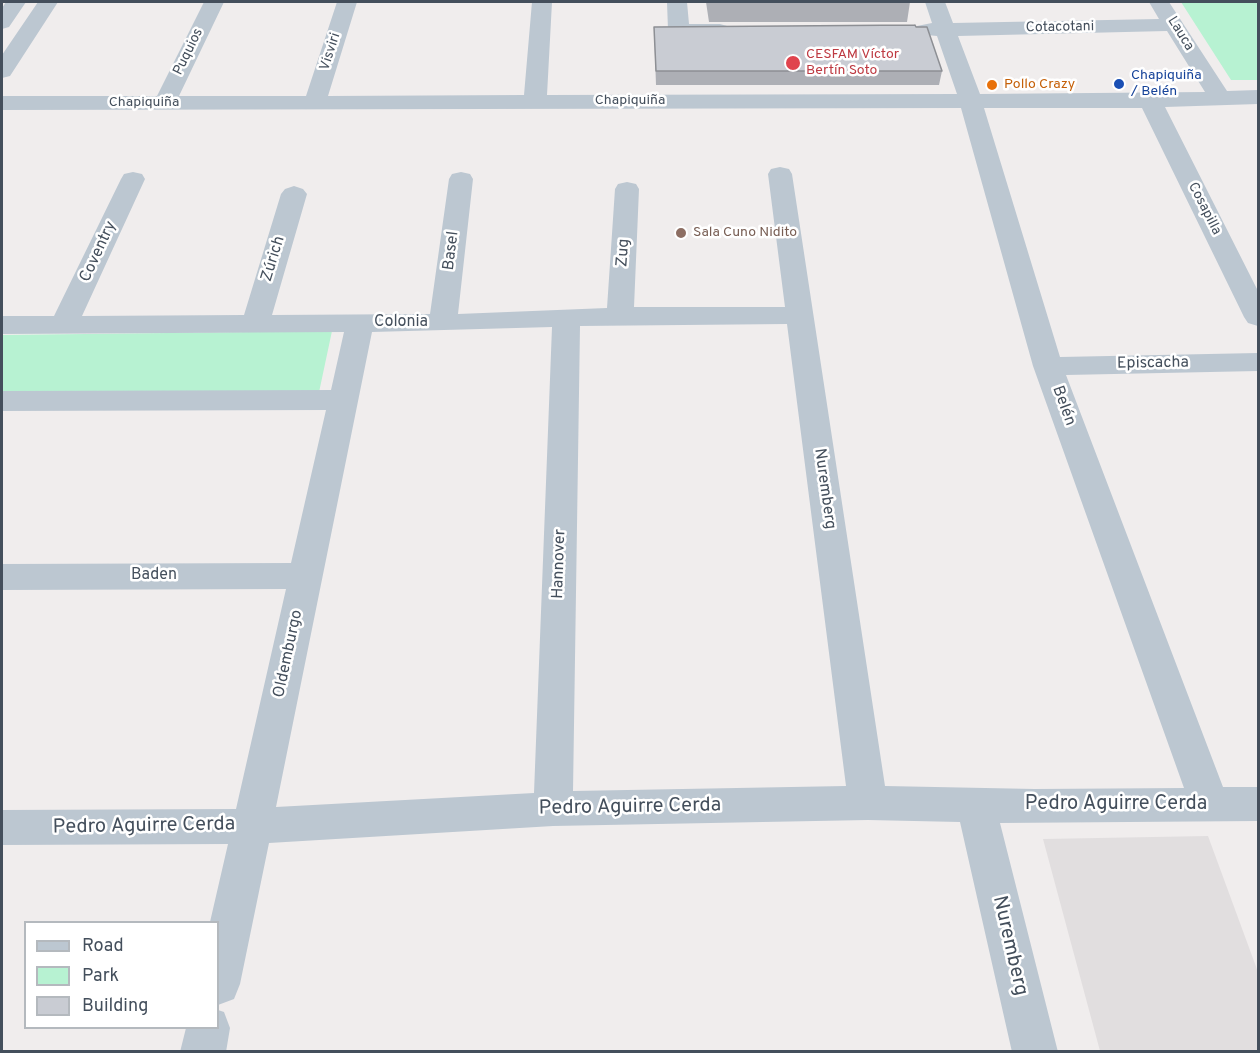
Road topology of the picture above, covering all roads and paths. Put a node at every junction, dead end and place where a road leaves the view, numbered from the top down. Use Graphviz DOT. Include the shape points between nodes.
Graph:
graph roads {
  1 [pos="48,2"];
  2 [pos="214,2"];
  3 [pos="347,2"];
  4 [pos="542,2"];
  5 [pos="677,2"];
  6 [pos="935,2"];
  7 [pos="1159,2"];
  8 [pos="1175,25"];
  9 [pos="737,30"];
  10 [pos="899,30"];
  11 [pos="945,30"];
  12 [pos="2,71"];
  13 [pos="1219,97"];
  14 [pos="1258,97"];
  15 [pos="535,101"];
  16 [pos="1150,101"];
  17 [pos="165,102"];
  18 [pos="315,102"];
  19 [pos="971,102"];
  20 [pos="2,103"];
  21 [pos="780,174"];
  22 [pos="133,179"];
  23 [pos="461,179"];
  24 [pos="627,189"];
  25 [pos="294,194"];
  26 [pos="799,315"];
  27 [pos="620,316"];
  28 [pos="1258,317"];
  29 [pos="566,318"];
  30 [pos="360,323"];
  31 [pos="443,323"];
  32 [pos="64,324"];
  33 [pos="255,324"];
  34 [pos="2,325"];
  35 [pos="1258,362"];
  36 [pos="1048,366"];
  37 [pos="344,400"];
  38 [pos="2,401"];
  39 [pos="306,576"];
  40 [pos="2,577"];
  41 [pos="868,803"];
  42 [pos="976,804"];
  43 [pos="1210,804"];
  44 [pos="1258,804"];
  45 [pos="553,809"];
  46 [pos="252,826"];
  47 [pos="2,828"];
  48 [pos="219,979"];
  49 [pos="208,1029"];
  50 [pos="203,1052"];
  51 [pos="1035,1052"];
  1 -- 12 [label="street"];
  2 -- 17 [label="street, Puquios"];
  3 -- 18 [label="street, Visviri"];
  4 -- 15 [label="street"];
  5 -- 9 [label="street" via="679,30"];
  6 -- 11 [label="street, Belén"];
  7 -- 8 [label="street, Lauca"];
  8 -- 11 [label="street, Cotacotani"];
  8 -- 13 [label="street, Lauca"];
  10 -- 11 [label="street, Cotacotani"];
  11 -- 19 [label="street, Belén"];
  13 -- 14 [label="street, Chapiquiña"];
  13 -- 16 [label="street, Chapiquiña"];
  15 -- 18 [label="street, Chapiquiña"];
  15 -- 19 [label="street, Chapiquiña"];
  16 -- 19 [label="street, Chapiquiña"];
  16 -- 28 [label="street, Cosapilla"];
  17 -- 18 [label="street, Chapiquiña"];
  17 -- 20 [label="street, Chapiquiña"];
  19 -- 36 [label="street, Belén"];
  21 -- 26 [label="street, Nuremberg"];
  22 -- 32 [label="street, Coventry"];
  23 -- 31 [label="street, Basel"];
  24 -- 27 [label="street, Zug"];
  25 -- 33 [label="street, Zúrich"];
  26 -- 27 [label="street, Colonia"];
  26 -- 41 [label="street, Nuremberg"];
  27 -- 29 [label="street, Colonia"];
  29 -- 31 [label="street, Colonia"];
  29 -- 45 [label="street, Hannover"];
  30 -- 31 [label="street, Colonia"];
  30 -- 33 [label="street, Colonia"];
  30 -- 37 [label="street, Oldemburgo"];
  32 -- 33 [label="street, Colonia"];
  32 -- 34 [label="street, Colonia"];
  35 -- 36 [label="street, Episcacha"];
  36 -- 43 [label="street, Belén"];
  37 -- 38 [label="street"];
  37 -- 39 [label="street, Oldemburgo"];
  39 -- 40 [label="street, Baden"];
  39 -- 46 [label="street, Oldemburgo"];
  41 -- 42 [label="street, Pedro Aguirre Cerda"];
  41 -- 45 [label="street, Pedro Aguirre Cerda"];
  42 -- 43 [label="street, Pedro Aguirre Cerda"];
  42 -- 51 [label="street, Nuremberg"];
  43 -- 44 [label="street, Pedro Aguirre Cerda"];
  45 -- 46 [label="street, Pedro Aguirre Cerda"];
  46 -- 47 [label="street, Pedro Aguirre Cerda"];
  46 -- 48 [label="street, Oldemburgo"];
  49 -- 50 [label="street"];
}
